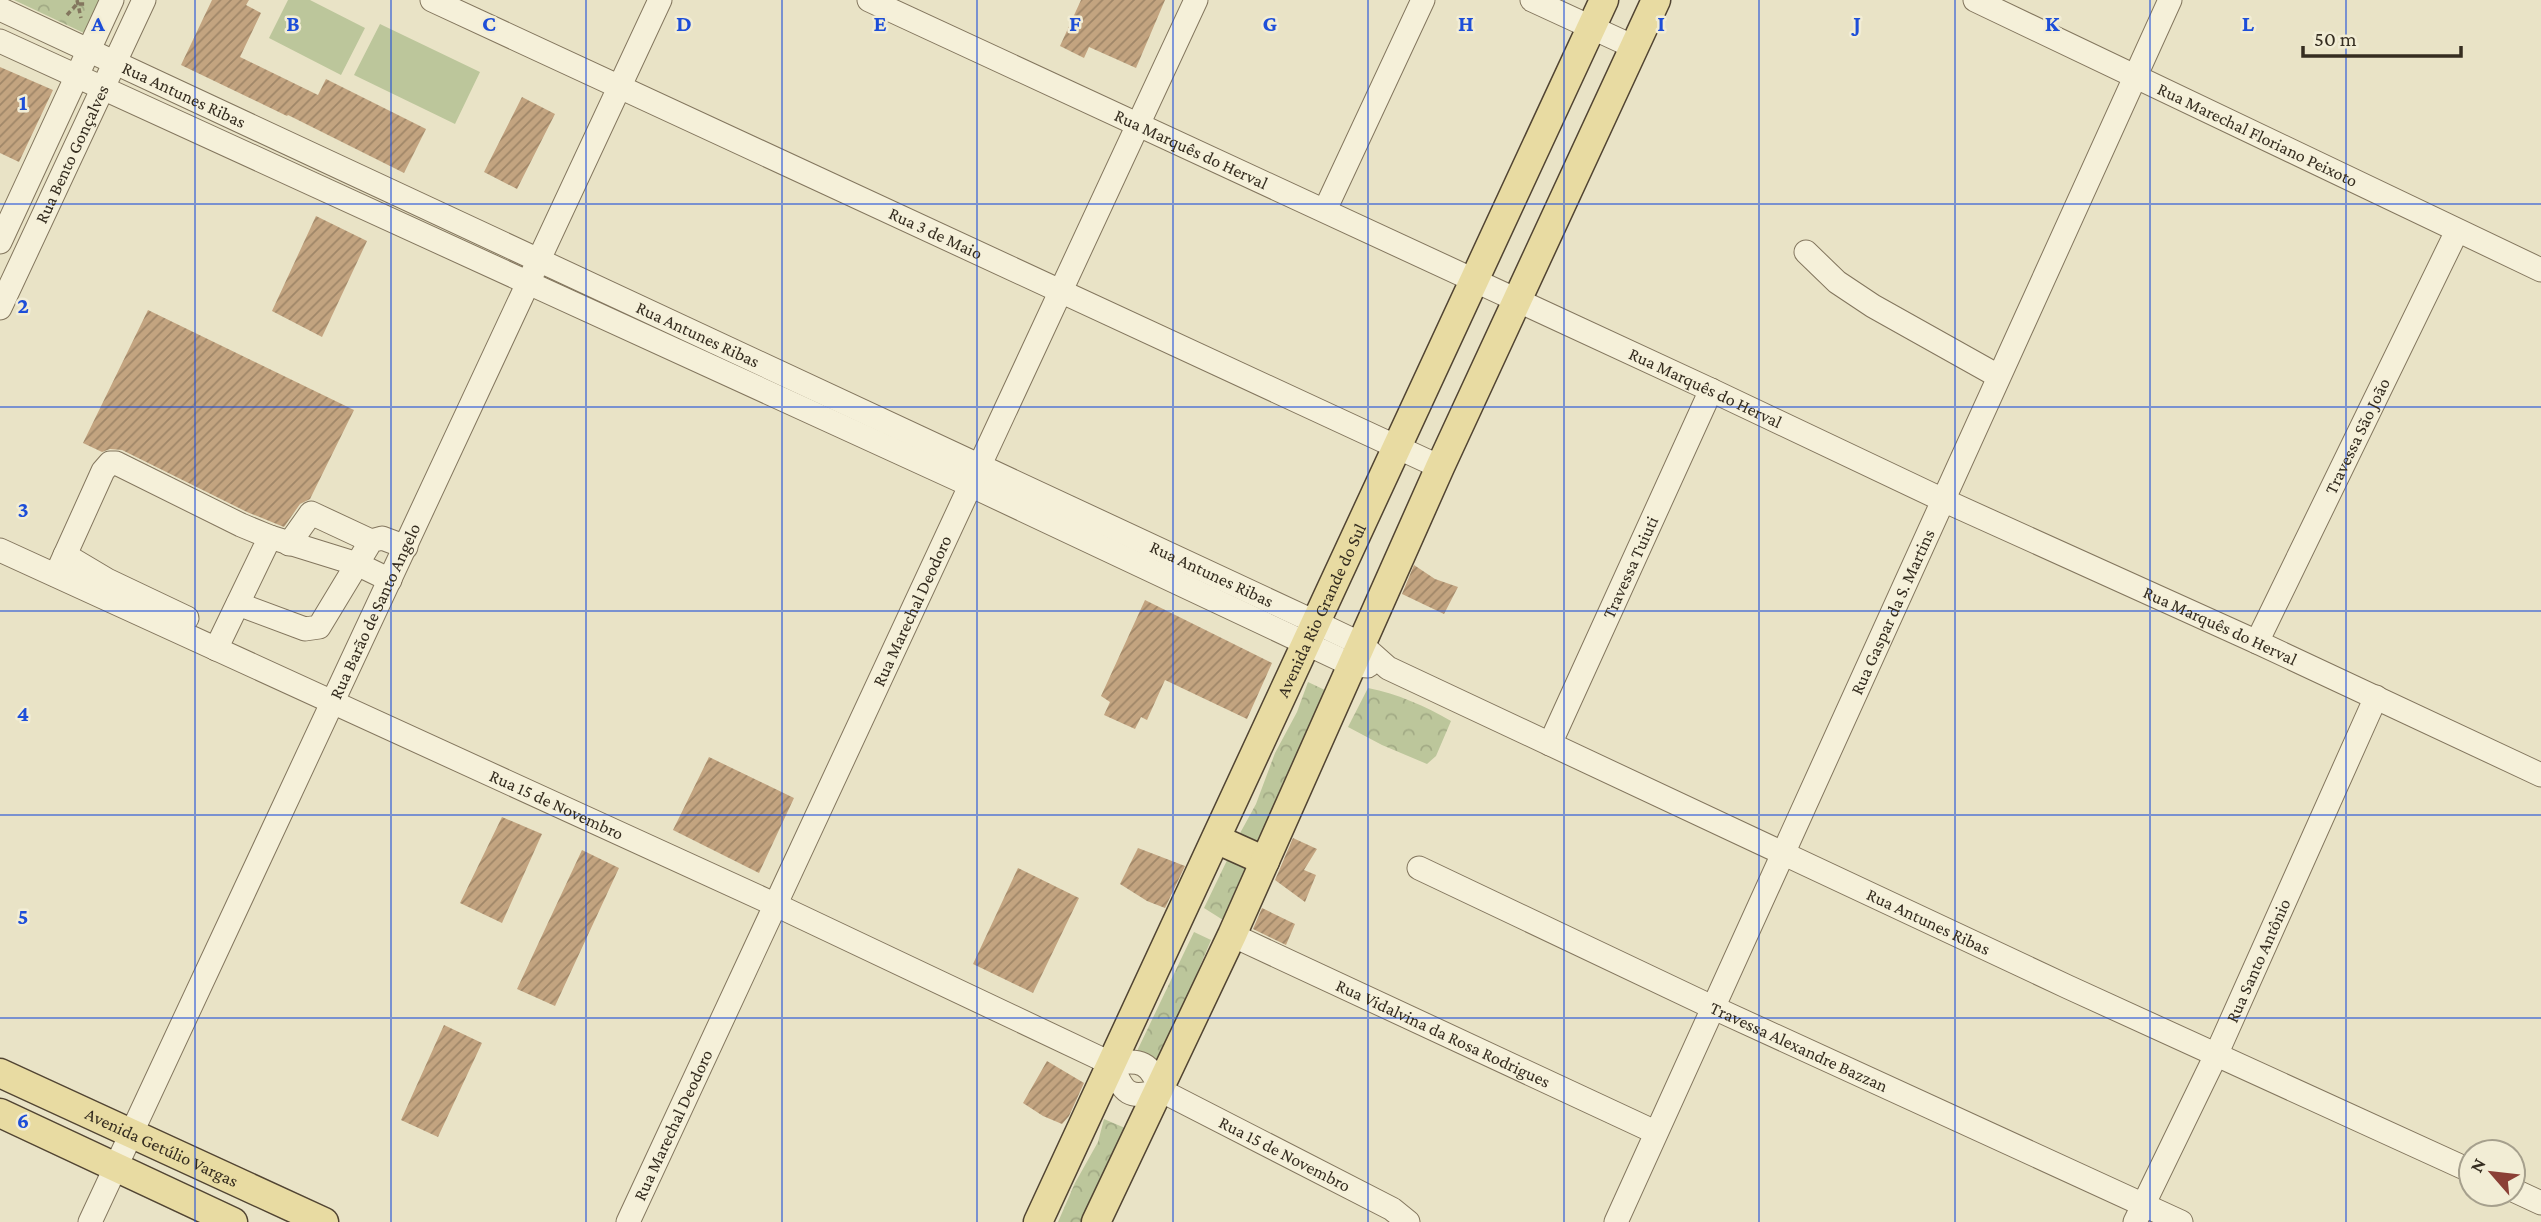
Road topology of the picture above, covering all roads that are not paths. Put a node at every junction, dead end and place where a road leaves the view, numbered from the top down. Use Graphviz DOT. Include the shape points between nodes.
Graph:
graph roads {
  1 [pos="112,0"];
  2 [pos="144,0"];
  3 [pos="432,0"];
  4 [pos="660,0"];
  5 [pos="869,0"];
  6 [pos="1196,0"];
  7 [pos="1423,0"];
  8 [pos="1532,0"];
  9 [pos="1604,0"];
  10 [pos="1656,0"];
  11 [pos="1975,0"];
  12 [pos="2170,0"];
  13 [pos="0,9"];
  14 [pos="1591,27"];
  15 [pos="0,41"];
  16 [pos="1634,47"];
  17 [pos="88,50"];
  18 [pos="114,62"];
  19 [pos="2134,75"];
  20 [pos="75,76"];
  21 [pos="621,86"];
  22 [pos="102,88"];
  23 [pos="1138,124"];
  24 [pos="1325,211"];
  25 [pos="2457,231"];
  26 [pos="0,242"];
  27 [pos="1806,252"];
  28 [pos="539,259"];
  29 [pos="2541,270"];
  30 [pos="1474,279"];
  31 [pos="529,281"];
  32 [pos="1059,292"];
  33 [pos="1518,300"];
  34 [pos="0,307"];
  35 [pos="1998,376"];
  36 [pos="1711,390"];
  37 [pos="1398,447"];
  38 [pos="1440,467"];
  39 [pos="975,475"];
  40 [pos="1943,500"];
  41 [pos="280,540"];
  42 [pos="371,541"];
  43 [pos="406,547"];
  44 [pos="0,550"];
  45 [pos="357,564"];
  46 [pos="61,565"];
  47 [pos="390,580"];
  48 [pos="238,604"];
  49 [pos="1312,633"];
  50 [pos="219,642"];
  51 [pos="2257,642"];
  52 [pos="1356,654"];
  53 [pos="2376,697"];
  54 [pos="334,701"];
  55 [pos="1550,744"];
  56 [pos="2541,775"];
  57 [pos="1216,839"];
  58 [pos="1782,852"];
  59 [pos="1265,860"];
  60 [pos="1419,868"];
  61 [pos="776,905"];
  62 [pos="1232,935"];
  63 [pos="1712,1007"];
  64 [pos="2216,1055"];
  65 [pos="1112,1065"];
  66 [pos="0,1073"];
  67 [pos="1160,1090"];
  68 [pos="0,1113"];
  69 [pos="130,1132"];
  70 [pos="1655,1132"];
  71 [pos="2457,1165"];
  72 [pos="114,1167"];
  73 [pos="263,1194"];
  74 [pos="2139,1213"];
  75 [pos="90,1222"];
  76 [pos="233,1222"];
  77 [pos="249,1222"];
  78 [pos="324,1222"];
  79 [pos="628,1222"];
  80 [pos="1038,1222"];
  81 [pos="1096,1222"];
  82 [pos="1408,1222"];
  83 [pos="1616,1222"];
  84 [pos="2181,1222"];
  1 -- 17 [label="street, Rua Bento Gonçalves"];
  2 -- 18 [label="street, Rua Bento Gonçalves"];
  3 -- 21 [label="street, Rua 3 de Maio"];
  4 -- 21 [label="street, Rua Barão de Santo Angelo"];
  5 -- 23 [label="street, Rua Marquês do Herval"];
  6 -- 23 [label="street, Rua Marechal Deodoro"];
  7 -- 24 [label="street"];
  8 -- 14 [label="street"];
  9 -- 14 [label="main road, Avenida Rio Grande do Sul"];
  10 -- 16 [label="main road"];
  11 -- 19 [label="street, Rua Marechal Floriano Peixoto"];
  12 -- 19 [label="street, Rua Gaspar da S. Martins"];
  13 -- 17 [label="street, Rua Antunes Ribas"];
  14 -- 16 [label="street"];
  14 -- 30 [label="main road, Avenida Rio Grande do Sul"];
  15 -- 20 [label="street, Rua Antunes Ribas"];
  16 -- 33 [label="main road"];
  17 -- 18 [label="street, Rua Antunes Ribas"];
  17 -- 20 [label="street, Rua Bento Gonçalves"];
  18 -- 22 [label="street, Rua Bento Gonçalves"];
  18 -- 28 [label="street, Rua Antunes Ribas"];
  19 -- 25 [label="street, Rua Marechal Floriano Peixoto"];
  19 -- 35 [label="street, Rua Gaspar da S. Martins"];
  20 -- 22 [label="street, Rua Antunes Ribas"];
  20 -- 26 [label="street, Rua Bento Gonçalves"];
  21 -- 28 [label="street, Rua Barão de Santo Angelo"];
  21 -- 32 [label="street, Rua 3 de Maio"];
  22 -- 31 [label="street, Rua Antunes Ribas"];
  22 -- 34 [label="street, Rua Bento Gonçalves"];
  23 -- 24 [label="street, Rua Marquês do Herval"];
  23 -- 32 [label="street, Rua Marechal Deodoro"];
  24 -- 30 [label="street, Rua Marquês do Herval"];
  25 -- 29 [label="street, Rua Marechal Floriano Peixoto"];
  25 -- 51 [label="street, Travessa São João"];
  27 -- 35 [label="street" via="1837,282 1872,306"];
  28 -- 31 [label="street, Rua Barão de Santo Angelo"];
  28 -- 39 [label="street, Rua Antunes Ribas"];
  30 -- 33 [label="street, Rua Marquês do Herval"];
  30 -- 37 [label="main road, Avenida Rio Grande do Sul"];
  31 -- 39 [label="street, Rua Antunes Ribas"];
  31 -- 43 [label="street, Rua Barão de Santo Angelo"];
  32 -- 37 [label="street, Rua 3 de Maio"];
  32 -- 39 [label="street, Rua Marechal Deodoro"];
  33 -- 36 [label="street, Rua Marquês do Herval"];
  33 -- 38 [label="main road"];
  35 -- 40 [label="street, Rua Gaspar da S. Martins"];
  36 -- 40 [label="street, Rua Marquês do Herval"];
  36 -- 55 [label="street, Travessa Tuiuti"];
  37 -- 38 [label="street, Rua 3 de Maio"];
  37 -- 49 [label="main road, Avenida Rio Grande do Sul"];
  38 -- 52 [label="main road"];
  39 -- 49 [label="street, Rua Antunes Ribas"];
  39 -- 61 [label="street, Rua Marechal Deodoro"];
  40 -- 51 [label="street, Rua Marquês do Herval"];
  40 -- 58 [label="street, Rua Gaspar da S. Martins"];
  41 -- 42 [label="street" via="312,513"];
  41 -- 45 [label="street"];
  41 -- 46 [label="street" via="110,463"];
  41 -- 48 [label="street"];
  42 -- 43 [label="street" via="382,538"];
  42 -- 45 [label="street"];
  43 -- 47 [label="street, Rua Barão de Santo Angelo"];
  44 -- 46 [label="street, Rua 15 de Novembro"];
  45 -- 47 [label="street"];
  45 -- 48 [label="street" via="319,627 305,629"];
  46 -- 50 [label="street, Rua 15 de Novembro"];
  47 -- 54 [label="street, Rua Barão de Santo Angelo"];
  48 -- 50 [label="street"];
  49 -- 52 [label="street, Rua Antunes Ribas"];
  49 -- 57 [label="main road, Avenida Rio Grande do Sul"];
  50 -- 54 [label="street, Rua 15 de Novembro"];
  51 -- 53 [label="street, Rua Marquês do Herval"];
  52 -- 55 [label="street, Rua Antunes Ribas"];
  52 -- 59 [label="main road"];
  53 -- 56 [label="street, Rua Marquês do Herval"];
  53 -- 64 [label="street, Rua Santo Antônio"];
  54 -- 61 [label="street, Rua 15 de Novembro"];
  54 -- 69 [label="street, Rua Barão de Santo Angelo"];
  55 -- 58 [label="street, Rua Antunes Ribas"];
  57 -- 59 [label="main road"];
  57 -- 65 [label="main road, Avenida Rio Grande do Sul"];
  58 -- 63 [label="street, Rua Gaspar da S. Martins"];
  58 -- 64 [label="street, Rua Antunes Ribas"];
  59 -- 62 [label="main road"];
  60 -- 63 [label="street, Travessa Alexandre Bazzan"];
  61 -- 65 [label="street, Rua 15 de Novembro"];
  61 -- 79 [label="street, Rua Marechal Deodoro"];
  62 -- 67 [label="main road"];
  62 -- 70 [label="street, Rua Vidalvina da Rosa Rodrigues"];
  63 -- 70 [label="street, Rua Gaspar da S. Martins"];
  63 -- 74 [label="street, Travessa Alexandre Bazzan"];
  64 -- 71 [label="street, Rua Antunes Ribas"];
  64 -- 74 [label="street, Rua Santo Antônio"];
  65 -- 67 [label="street, Rua 15 de Novembro" via="1144,1064"];
  65 -- 80 [label="main road, Avenida Rio Grande do Sul"];
  66 -- 69 [label="main road, Avenida Getúlio Vargas"];
  67 -- 81 [label="main road"];
  67 -- 82 [label="street, Rua 15 de Novembro" via="1392,1209"];
  68 -- 72 [label="main road"];
  69 -- 72 [label="street, Rua Barão de Santo Angelo"];
  69 -- 73 [label="main road, Avenida Getúlio Vargas"];
  70 -- 83 [label="street, Rua Gaspar da S. Martins"];
  72 -- 75 [label="street, Rua Barão de Santo Angelo"];
  72 -- 76 [label="main road"];
  73 -- 77 [label="main road"];
  73 -- 78 [label="main road, Avenida Getúlio Vargas"];
  74 -- 84 [label="street, Travessa Alexandre Bazzan"];
}
